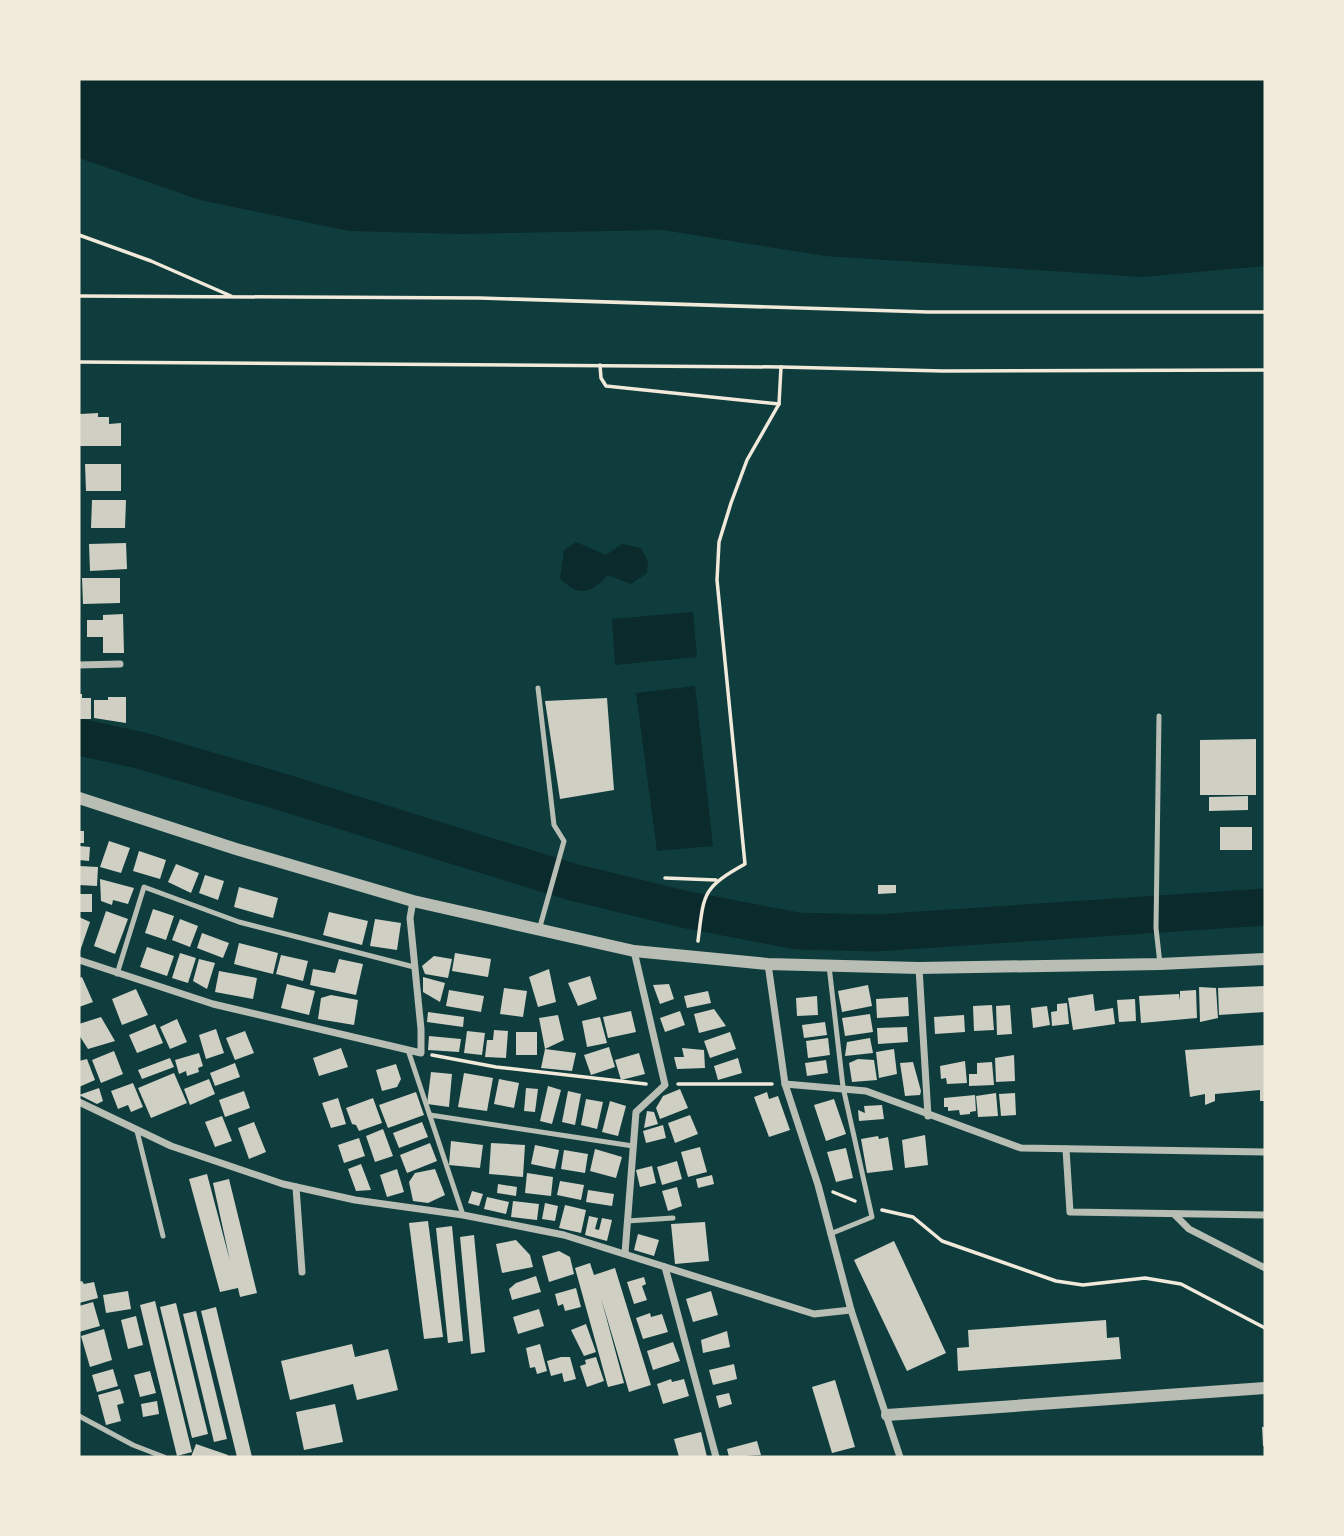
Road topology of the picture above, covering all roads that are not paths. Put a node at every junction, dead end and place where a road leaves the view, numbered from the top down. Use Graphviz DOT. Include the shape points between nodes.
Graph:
graph roads {
  1 [pos="79,664"];
  2 [pos="120,664"];
  3 [pos="538,688"];
  4 [pos="1159,716"];
  5 [pos="79,798"];
  6 [pos="413,901"];
  7 [pos="539,930"];
  8 [pos="634,951"];
  9 [pos="1265,959"];
  10 [pos="79,960"];
  11 [pos="768,964"];
  12 [pos="1160,964"];
  13 [pos="829,966"];
  14 [pos="414,967"];
  15 [pos="919,968"];
  16 [pos="117,974"];
  17 [pos="408,1050"];
  18 [pos="785,1084"];
  19 [pos="843,1087"];
  20 [pos="79,1102"];
  21 [pos="430,1115"];
  22 [pos="928,1116"];
  23 [pos="137,1131"];
  24 [pos="633,1146"];
  25 [pos="1066,1149"];
  26 [pos="1265,1152"];
  27 [pos="296,1187"];
  28 [pos="1174,1214"];
  29 [pos="463,1215"];
  30 [pos="1265,1215"];
  31 [pos="673,1218"];
  32 [pos="627,1221"];
  33 [pos="830,1234"];
  34 [pos="163,1236"];
  35 [pos="625,1253"];
  36 [pos="665,1267"];
  37 [pos="1265,1268"];
  38 [pos="302,1272"];
  39 [pos="851,1310"];
  40 [pos="1265,1388"];
  41 [pos="887,1415"];
  42 [pos="79,1416"];
  43 [pos="164,1457"];
  44 [pos="716,1457"];
  45 [pos="900,1457"];
  1 -- 2 [label="street"];
  3 -- 7 [label="lane" via="554,825 564,841"];
  4 -- 12 [label="lane" via="1156,929"];
  5 -- 6 [label="street"];
  6 -- 7 [label="street"];
  6 -- 14 [label="street"];
  7 -- 8 [label="street"];
  8 -- 11 [label="street"];
  8 -- 24 [label="street" via="664,1085 636,1112"];
  9 -- 12 [label="street"];
  10 -- 16 [label="street"];
  11 -- 13 [label="street"];
  11 -- 18 [label="street"];
  12 -- 15 [label="street"];
  13 -- 15 [label="street"];
  13 -- 19 [label="lane"];
  14 -- 16 [label="lane" via="239,922 144,887"];
  14 -- 17 [label="street" via="421,1053"];
  15 -- 22 [label="street"];
  16 -- 17 [label="street" via="213,1004"];
  17 -- 21 [label="lane"];
  18 -- 19 [label="street"];
  18 -- 33 [label="street"];
  19 -- 22 [label="street" via="866,1091"];
  19 -- 33 [label="lane" via="872,1217"];
  20 -- 23 [label="street"];
  21 -- 24 [label="lane"];
  21 -- 29 [label="lane"];
  22 -- 25 [label="street" via="1021,1148"];
  23 -- 27 [label="street"];
  23 -- 34 [label="lane"];
  24 -- 32 [label="street"];
  25 -- 26 [label="street"];
  25 -- 28 [label="street" via="1070,1212"];
  27 -- 29 [label="street"];
  27 -- 38 [label="street"];
  28 -- 30 [label="street"];
  28 -- 37 [label="street" via="1189,1229"];
  29 -- 35 [label="street" via="564,1235"];
  31 -- 32 [label="lane"];
  32 -- 35 [label="street"];
  33 -- 39 [label="street"];
  35 -- 36 [label="street"];
  36 -- 39 [label="street" via="814,1314"];
  36 -- 44 [label="street"];
  39 -- 41 [label="street"];
  40 -- 41 [label="street"];
  41 -- 45 [label="street"];
  42 -- 43 [label="lane"];
}
